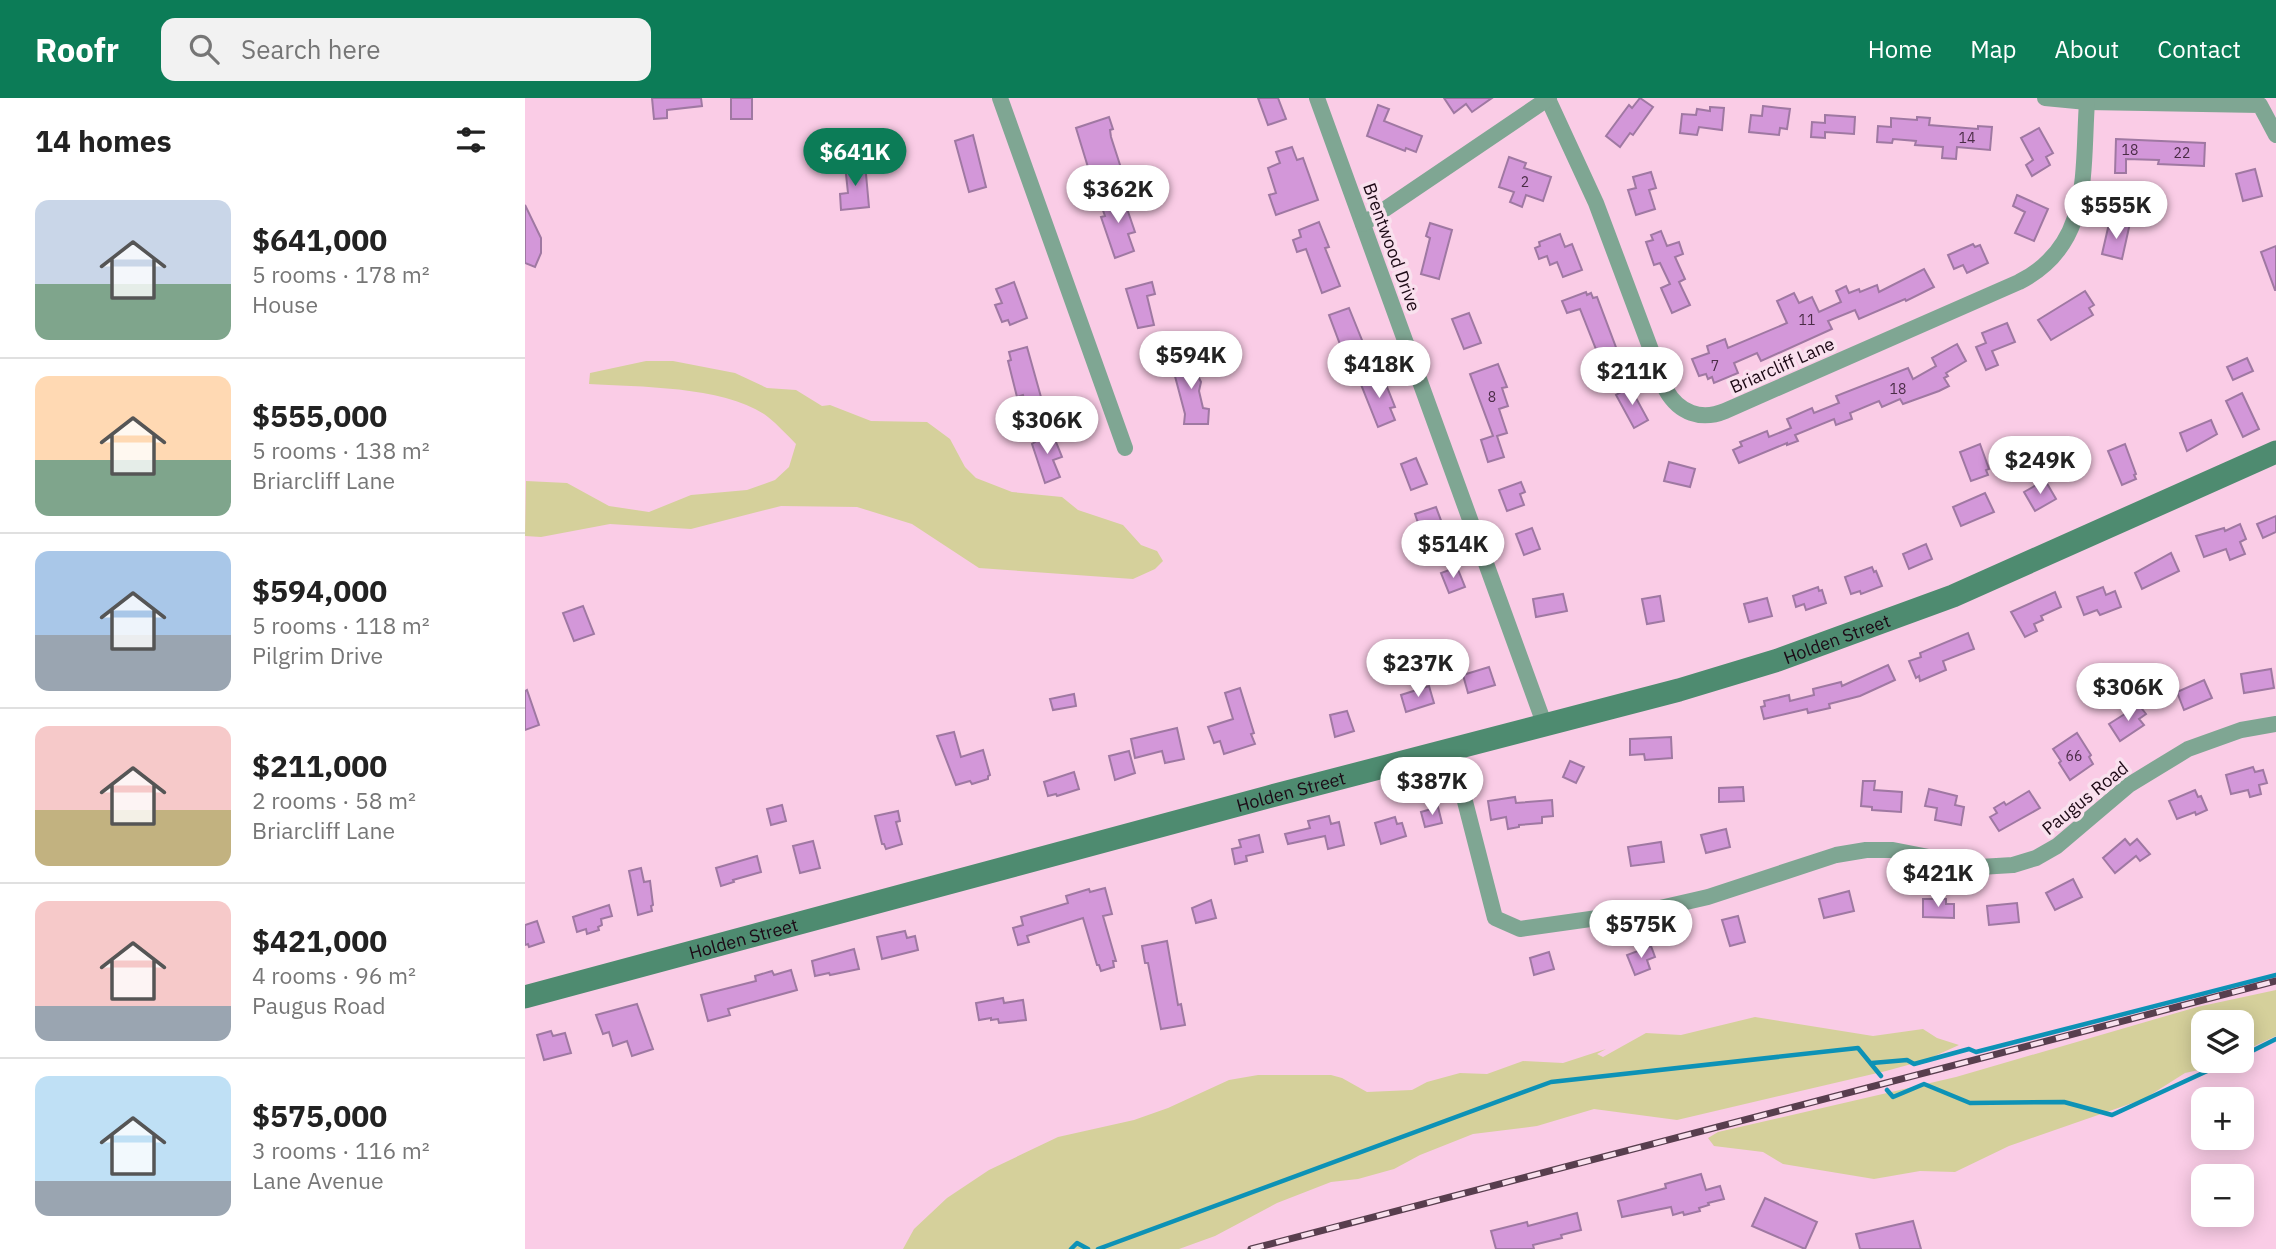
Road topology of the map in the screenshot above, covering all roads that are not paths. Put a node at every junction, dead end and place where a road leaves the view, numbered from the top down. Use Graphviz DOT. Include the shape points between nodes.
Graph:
graph roads {
  1 [pos="1000,98"];
  2 [pos="1317,98"];
  3 [pos="1549,98"];
  4 [pos="2045,98"];
  5 [pos="2087,102"];
  6 [pos="2258,102"];
  7 [pos="2276,135"];
  8 [pos="1363,225"];
  9 [pos="1125,448"];
  10 [pos="2276,452"];
  11 [pos="2276,724"];
  12 [pos="1545,726"];
  13 [pos="1452,751"];
  14 [pos="525,997"];
  1 -- 9 [label="street"];
  2 -- 8 [label="street, Brentwood Drive"];
  3 -- 5 [label="street, Briarcliff Lane" via="1596,203 1666,390 1685,411 1704,416 1725,411 2043,268 2064,244 2075,217"];
  3 -- 8 [label="street"];
  4 -- 5 [label="street"];
  5 -- 6 [label="street"];
  6 -- 7 [label="street"];
  8 -- 12 [label="street, Brentwood Drive"];
  10 -- 12 [label="main road, Holden Street" via="1953,596 1845,637 1679,690"];
  11 -- 13 [label="street, Paugus Road" via="2241,730 2188,749 2129,785 2057,846 2025,863 1980,867 1879,850 1836,855 1708,897 1647,911 1520,929 1495,919"];
  12 -- 13 [label="main road, Holden Street"];
  13 -- 14 [label="main road, Holden Street"];
}
